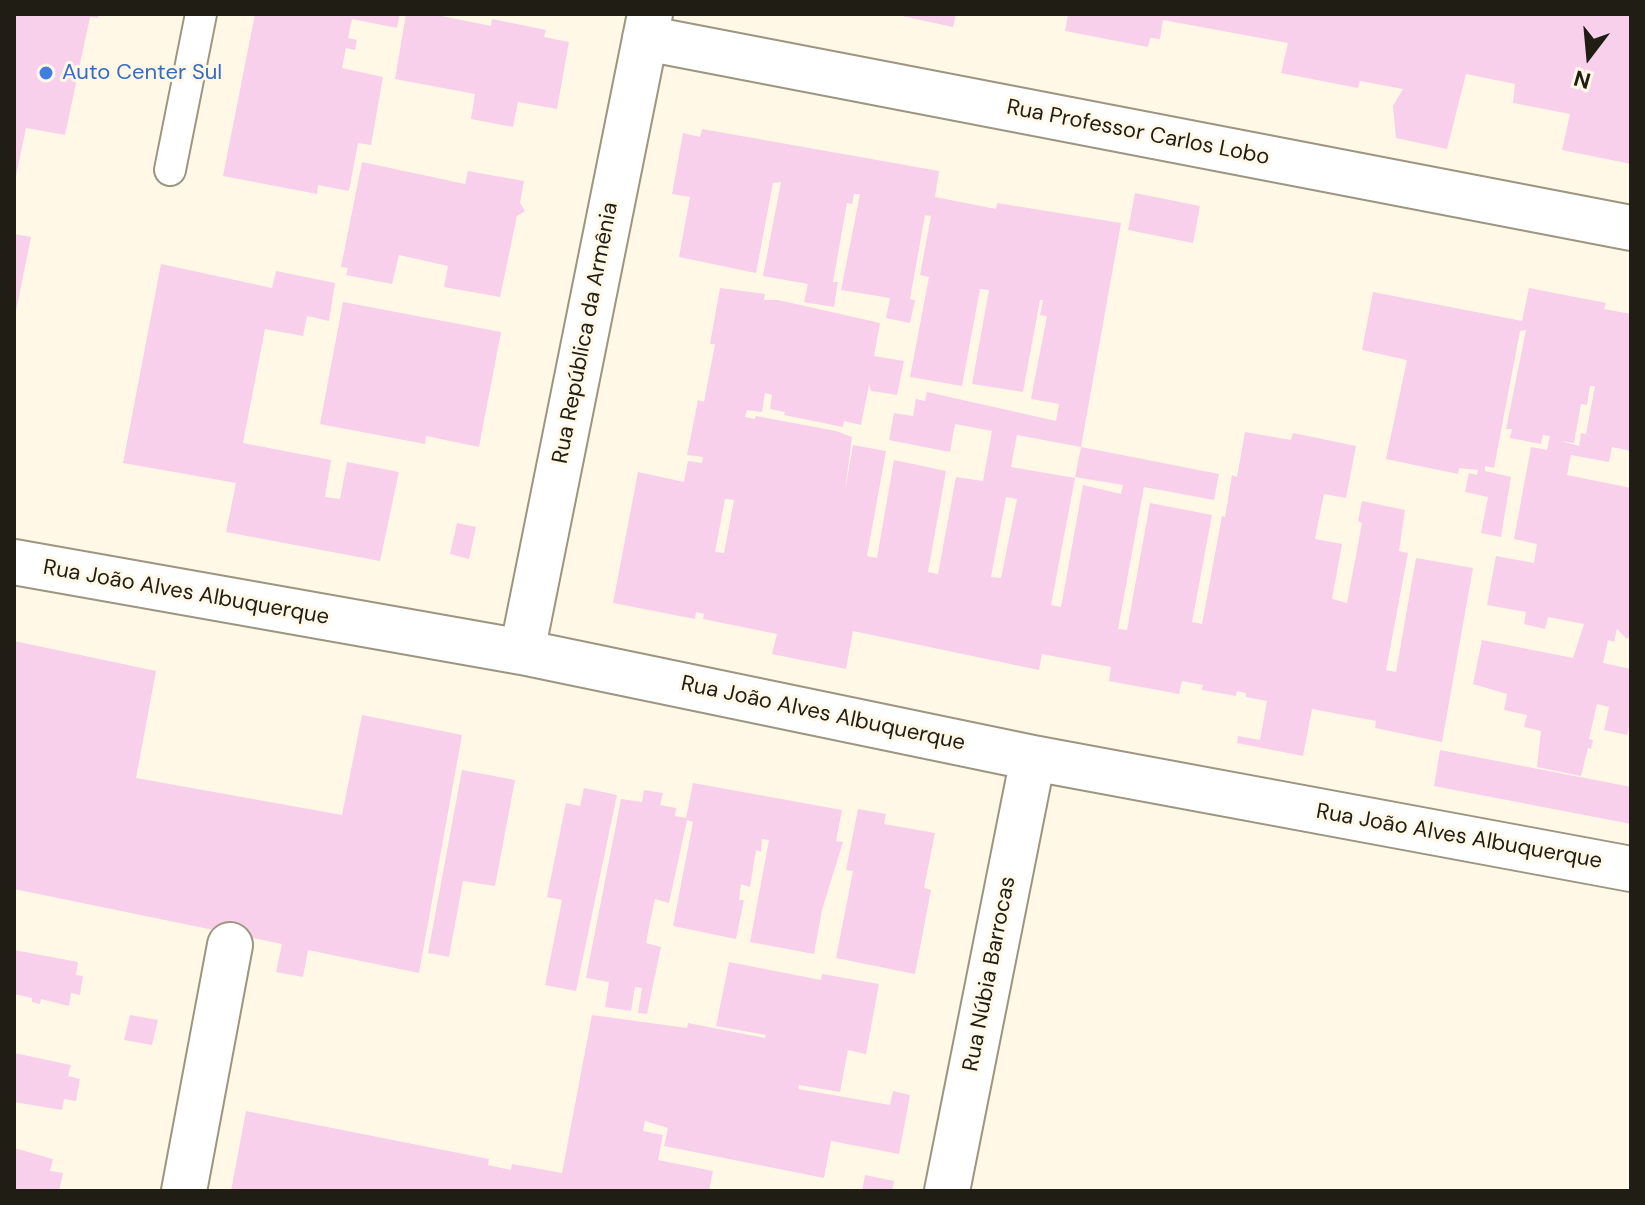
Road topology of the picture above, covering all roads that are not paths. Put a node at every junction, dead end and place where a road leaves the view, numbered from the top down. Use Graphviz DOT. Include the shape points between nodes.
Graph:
graph roads {
  1 [pos="201,14"];
  2 [pos="648,26"];
  3 [pos="170,170"];
  4 [pos="1631,228"];
  5 [pos="14,562"];
  6 [pos="522,652"];
  7 [pos="1033,758"];
  8 [pos="1631,869"];
  9 [pos="230,945"];
  10 [pos="184,1191"];
  11 [pos="947,1191"];
  1 -- 3 [label="lane"];
  2 -- 4 [label="street, Rua Professor Carlos Lobo"];
  2 -- 6 [label="street, Rua República da Armênia"];
  5 -- 6 [label="street, Rua João Alves Albuquerque"];
  6 -- 7 [label="street, Rua João Alves Albuquerque"];
  7 -- 8 [label="street, Rua João Alves Albuquerque"];
  7 -- 11 [label="street, Rua Núbia Barrocas"];
  9 -- 10 [label="street"];
}
